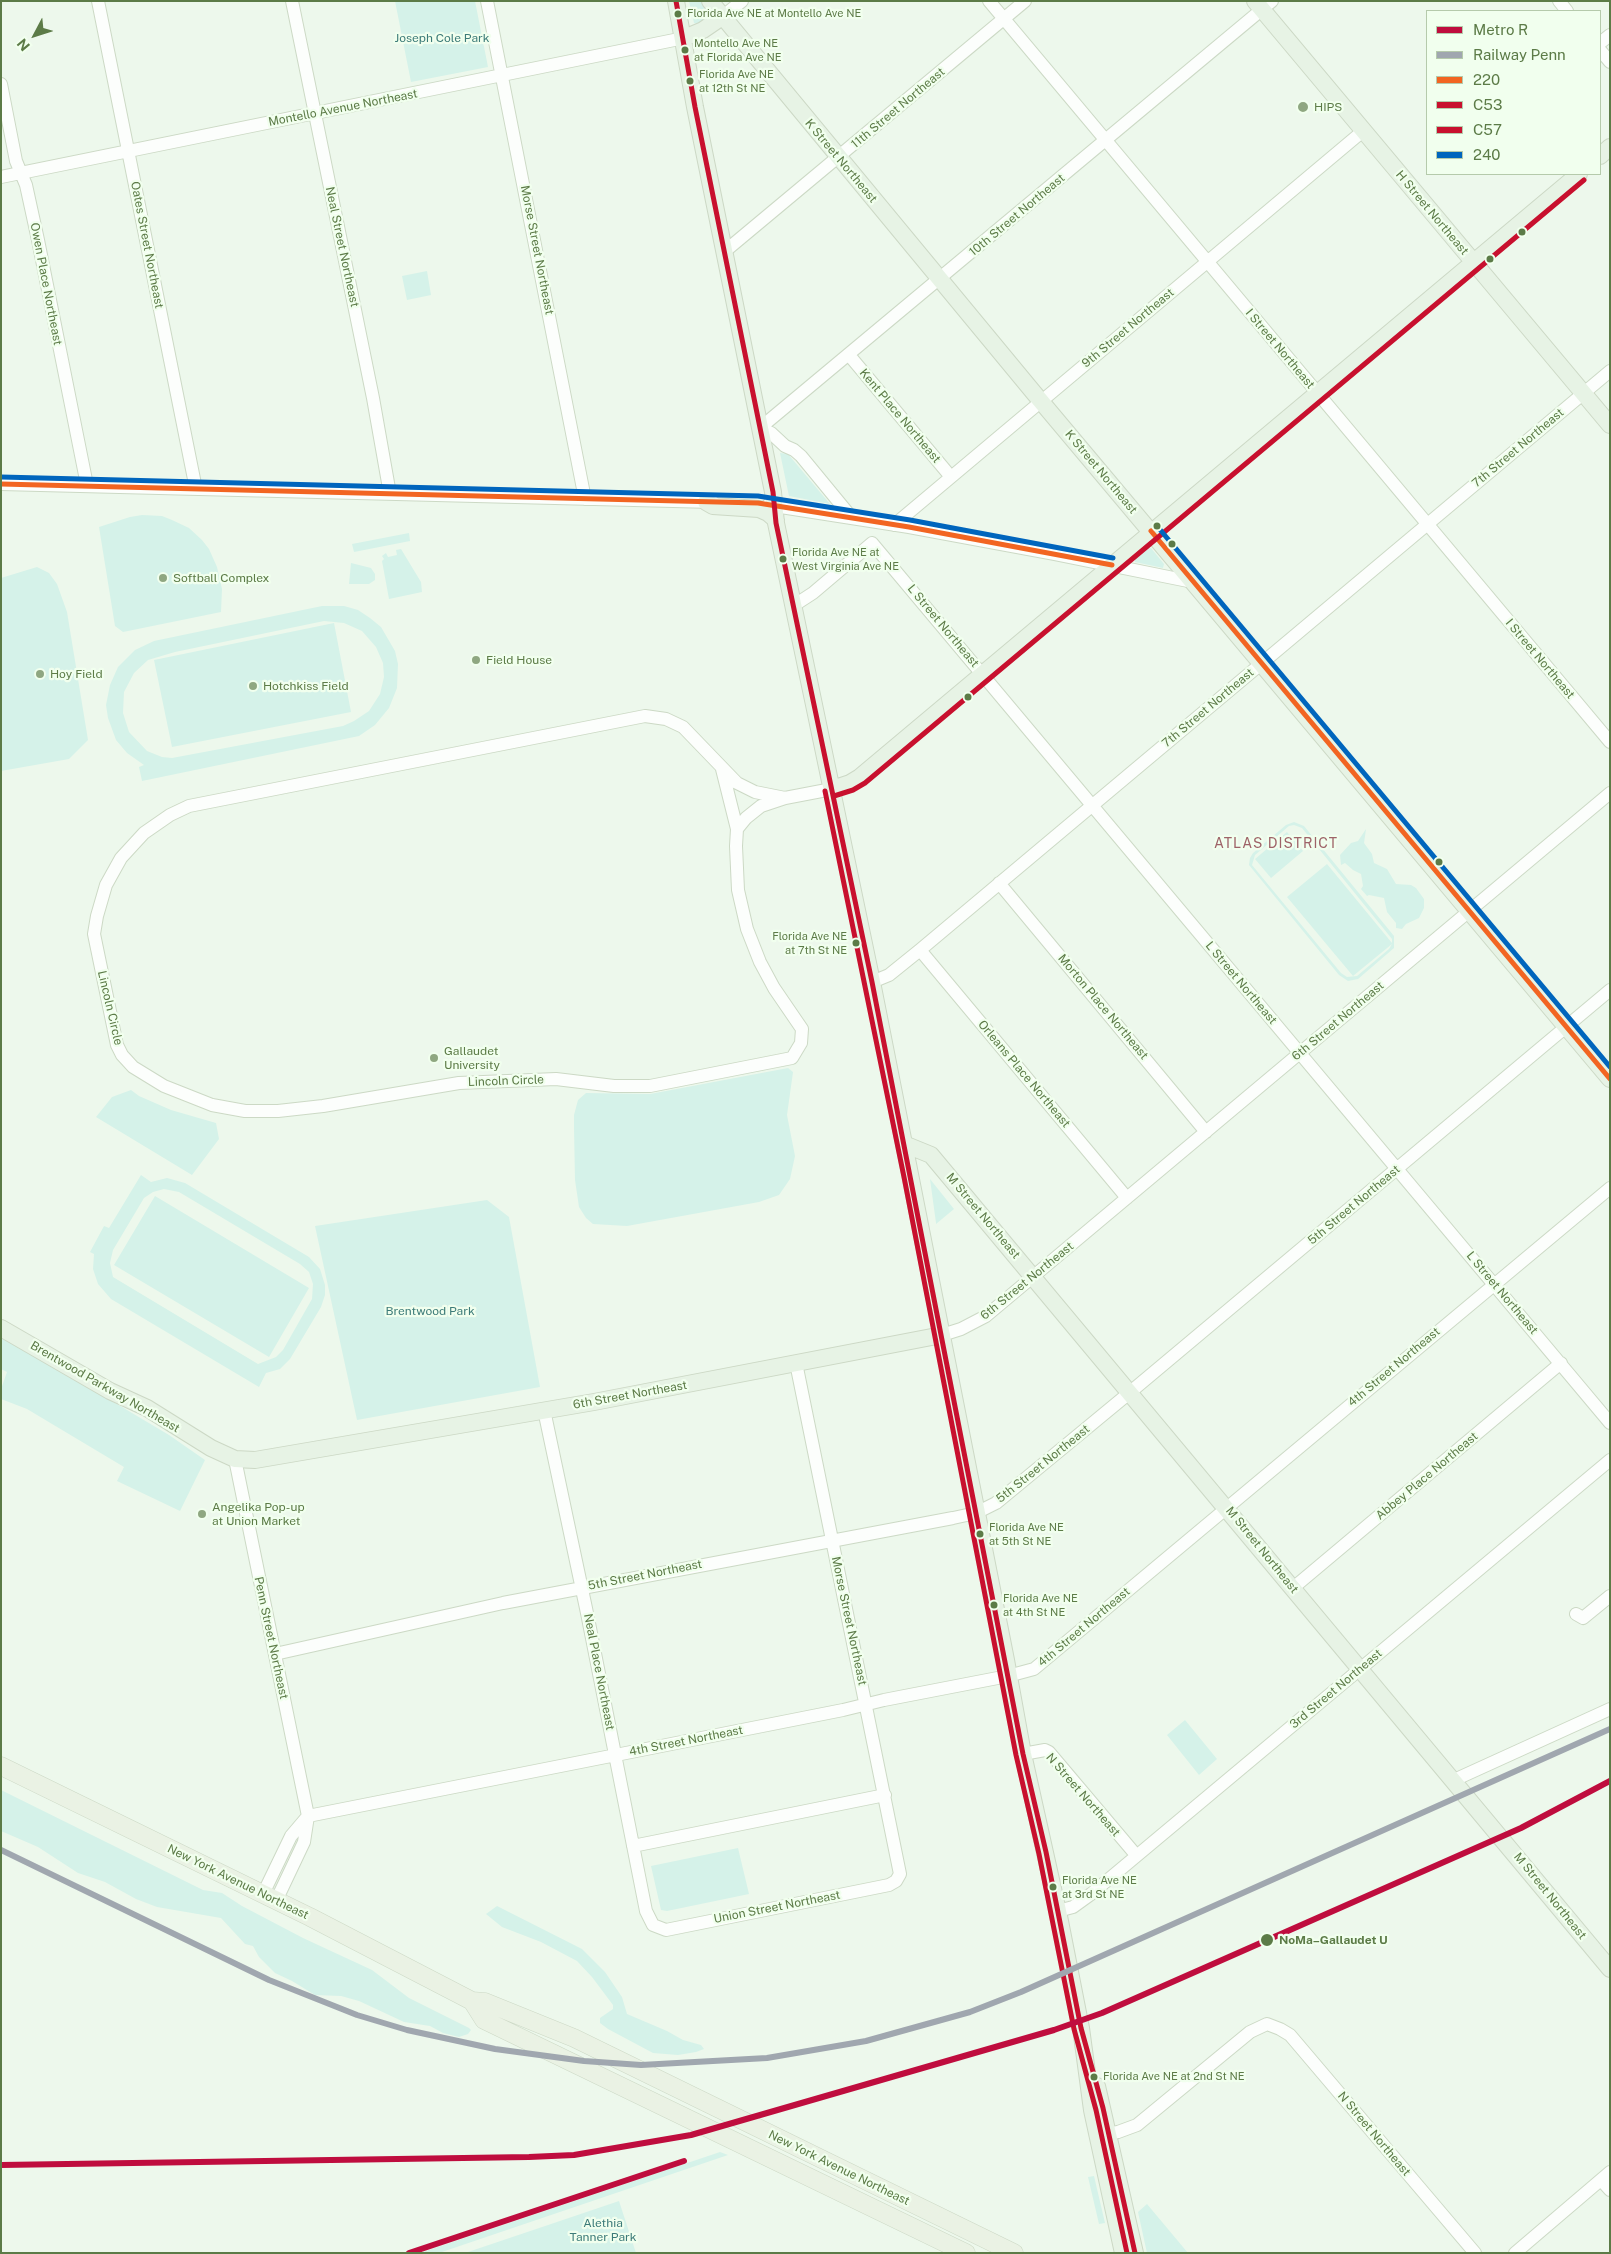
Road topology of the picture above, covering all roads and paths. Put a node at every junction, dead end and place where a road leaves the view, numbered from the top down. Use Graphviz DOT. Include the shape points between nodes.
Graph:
graph roads {
  1 [pos="98,1"];
  2 [pos="292,1"];
  3 [pos="487,1"];
  4 [pos="676,1"];
  5 [pos="710,1"];
  6 [pos="742,1"];
  7 [pos="989,1"];
  8 [pos="1025,1"];
  9 [pos="1263,4"];
  10 [pos="722,17"];
  11 [pos="1004,19"];
  12 [pos="684,38"];
  13 [pos="1601,51"];
  14 [pos="1610,62"];
  15 [pos="502,76"];
  16 [pos="1,84"];
  17 [pos="315,114"];
  18 [pos="1363,131"];
  19 [pos="1106,140"];
  20 [pos="129,151"];
  21 [pos="838,158"];
  22 [pos="21,174"];
  23 [pos="1578,175"];
  24 [pos="1,178"];
  25 [pos="724,252"];
  26 [pos="1207,262"];
  27 [pos="1473,262"];
  28 [pos="940,279"];
  29 [pos="849,355"];
  30 [pos="1610,371"];
  31 [pos="1317,393"];
  32 [pos="1583,393"];
  33 [pos="1041,401"];
  34 [pos="1610,425"];
  35 [pos="760,428"];
  36 [pos="951,477"];
  37 [pos="1,484"];
  38 [pos="87,485"];
  39 [pos="196,490"];
  40 [pos="390,494"];
  41 [pos="585,499"];
  42 [pos="706,502"];
  43 [pos="775,513"];
  44 [pos="852,518"];
  45 [pos="894,525"];
  46 [pos="1427,525"];
  47 [pos="1152,532"];
  48 [pos="1112,565"];
  49 [pos="1193,582"];
  50 [pos="793,606"];
  51 [pos="1260,664"];
  52 [pos="983,673"];
  53 [pos="1610,742"];
  54 [pos="722,769"];
  55 [pos="832,789"];
  56 [pos="1610,793"];
  57 [pos="785,798"];
  58 [pos="1092,805"];
  59 [pos="737,829"];
  60 [pos="999,883"];
  61 [pos="1469,912"];
  62 [pos="920,950"];
  63 [pos="872,982"];
  64 [pos="1610,990"];
  65 [pos="1566,1028"];
  66 [pos="1300,1053"];
  67 [pos="1610,1079"];
  68 [pos="1206,1132"];
  69 [pos="904,1144"];
  70 [pos="1397,1169"];
  71 [pos="1610,1188"];
  72 [pos="1127,1198"];
  73 [pos="1033,1277"];
  74 [pos="1494,1284"];
  75 [pos="1,1328"];
  76 [pos="942,1335"];
  77 [pos="796,1363"];
  78 [pos="1561,1363"];
  79 [pos="1130,1392"];
  80 [pos="544,1410"];
  81 [pos="1610,1423"];
  82 [pos="235,1459"];
  83 [pos="1610,1460"];
  84 [pos="1227,1508"];
  85 [pos="976,1513"];
  86 [pos="832,1540"];
  87 [pos="582,1588"];
  88 [pos="1293,1588"];
  89 [pos="1610,1596"];
  90 [pos="1576,1614"];
  91 [pos="275,1654"];
  92 [pos="1360,1669"];
  93 [pos="1008,1676"];
  94 [pos="866,1704"];
  95 [pos="1610,1709"];
  96 [pos="1023,1754"];
  97 [pos="615,1756"];
  98 [pos="1,1766"];
  99 [pos="1454,1780"];
  100 [pos="885,1795"];
  101 [pos="308,1816"];
  102 [pos="633,1846"];
  103 [pos="1136,1856"];
  104 [pos="898,1879"];
  105 [pos="269,1897"];
  106 [pos="1058,1911"];
  107 [pos="655,1927"];
  108 [pos="1610,1968"];
  109 [pos="472,2001"];
  110 [pos="1103,2134"];
  111 [pos="1605,2176"];
  112 [pos="1610,2190"];
  113 [pos="966,2253"];
  114 [pos="1014,2253"];
  115 [pos="1123,2253"];
  116 [pos="1135,2253"];
  117 [pos="1475,2253"];
  118 [pos="1514,2253"];
  1 -- 20 [label="street, Oates Street Northeast"];
  2 -- 17 [label="street, Neal Street Northeast"];
  3 -- 15 [label="street, Morse Street Northeast"];
  4 -- 12 [label="main road"];
  5 -- 10 [label="main road, K Street Northeast"];
  6 -- 10 [label="street"];
  7 -- 11 [label="street, I Street Northeast"];
  8 -- 11 [label="street, 11th Street Northeast"];
  9 -- 18 [label="main road, H Street Northeast"];
  9 -- 19 [label="street, 10th Street Northeast"];
  10 -- 12 [label="main road"];
  10 -- 21 [label="main road, K Street Northeast"];
  11 -- 19 [label="street, I Street Northeast"];
  11 -- 21 [label="street, 11th Street Northeast"];
  12 -- 15 [label="street, Montello Avenue Northeast"];
  12 -- 25 [label="main road"];
  13 -- 14 [label="street"];
  15 -- 17 [label="street, Montello Avenue Northeast"];
  15 -- 41 [label="street, Morse Street Northeast"];
  16 -- 22 [label="street, Owen Place Northeast"];
  17 -- 20 [label="street, Montello Avenue Northeast"];
  17 -- 40 [label="street, Neal Street Northeast"];
  18 -- 26 [label="street, 9th Street Northeast"];
  18 -- 27 [label="main road, H Street Northeast"];
  19 -- 26 [label="street, I Street Northeast"];
  19 -- 28 [label="street, 10th Street Northeast"];
  20 -- 22 [label="street, Montello Avenue Northeast"];
  20 -- 39 [label="street, Oates Street Northeast"];
  21 -- 25 [label="street, 11th Street Northeast"];
  21 -- 28 [label="main road, K Street Northeast"];
  22 -- 24 [label="street, Montello Avenue Northeast"];
  22 -- 38 [label="street, Owen Place Northeast" via="36,230"];
  23 -- 27 [label="main road"];
  25 -- 35 [label="main road"];
  26 -- 31 [label="street, I Street Northeast"];
  26 -- 33 [label="street, 9th Street Northeast"];
  27 -- 31 [label="main road"];
  27 -- 32 [label="main road, H Street Northeast"];
  28 -- 29 [label="street, 10th Street Northeast"];
  28 -- 33 [label="main road, K Street Northeast"];
  29 -- 35 [label="street, 10th Street Northeast"];
  29 -- 36 [label="street, Kent Place Northeast"];
  30 -- 32 [label="street, 7th Street Northeast"];
  31 -- 46 [label="street, I Street Northeast"];
  31 -- 47 [label="main road"];
  32 -- 34 [label="main road, H Street Northeast"];
  32 -- 46 [label="street, 7th Street Northeast"];
  33 -- 36 [label="street, 9th Street Northeast"];
  33 -- 47 [label="main road, K Street Northeast"];
  35 -- 43 [label="main road"];
  35 -- 44 [label="street" via="801,456"];
  36 -- 45 [label="street, 9th Street Northeast"];
  37 -- 38 [label="street"];
  38 -- 39 [label="street"];
  39 -- 40 [label="street"];
  40 -- 41 [label="street"];
  41 -- 42 [label="street"];
  42 -- 43 [label="main road" via="713,506"];
  43 -- 44 [label="street"];
  43 -- 50 [label="main road"];
  44 -- 45 [label="street"];
  45 -- 48 [label="street"];
  46 -- 51 [label="street, 7th Street Northeast"];
  46 -- 53 [label="street, I Street Northeast"];
  47 -- 48 [label="main road"];
  47 -- 49 [label="main road, K Street Northeast"];
  48 -- 49 [label="street"];
  48 -- 52 [label="main road"];
  49 -- 51 [label="main road, K Street Northeast"];
  50 -- 52 [label="street, L Street Northeast" via="872,543"];
  50 -- 55 [label="main road"];
  51 -- 58 [label="street, 7th Street Northeast"];
  51 -- 61 [label="main road, K Street Northeast"];
  52 -- 55 [label="main road" via="860,777"];
  52 -- 58 [label="street, L Street Northeast"];
  54 -- 57 [label="street, Lincoln Circle" via="737,783 755,792"];
  54 -- 59 [label="street, Lincoln Circle"];
  54 -- 59 [label="street, Lincoln Circle" via="683,727 666,719 645,716 190,806 170,815 144,833 121,858 106,885 96,916 94,934 116,1042 133,1067 164,1086 212,1105 245,1111 323,1106 459,1083 556,1079 614,1086 650,1086 792,1058 800,1043 802,1029 774,988 747,929 738,890"];
  55 -- 57 [label="street, Lincoln Circle"];
  55 -- 63 [label="main road"];
  56 -- 61 [label="street, 6th Street Northeast"];
  57 -- 59 [label="street, Lincoln Circle" via="761,806"];
  58 -- 60 [label="street, 7th Street Northeast"];
  58 -- 66 [label="street, L Street Northeast"];
  60 -- 62 [label="street, 7th Street Northeast"];
  60 -- 68 [label="street, Morton Place Northeast"];
  61 -- 65 [label="main road, K Street Northeast"];
  61 -- 66 [label="street, 6th Street Northeast"];
  62 -- 63 [label="street, 7th Street Northeast" via="889,975"];
  62 -- 72 [label="street, Orleans Place Northeast"];
  63 -- 69 [label="main road"];
  64 -- 65 [label="street, 5th Street Northeast"];
  65 -- 67 [label="main road, K Street Northeast"];
  65 -- 70 [label="street, 5th Street Northeast"];
  66 -- 68 [label="street, 6th Street Northeast"];
  66 -- 70 [label="street, L Street Northeast"];
  68 -- 72 [label="street, 6th Street Northeast"];
  69 -- 73 [label="main road, M Street Northeast" via="931,1155"];
  69 -- 76 [label="main road"];
  70 -- 74 [label="street, L Street Northeast"];
  70 -- 79 [label="street, 5th Street Northeast"];
  71 -- 74 [label="street, 4th Street Northeast"];
  72 -- 73 [label="street, 6th Street Northeast"];
  73 -- 76 [label="street, 6th Street Northeast" via="980,1320"];
  73 -- 79 [label="main road, M Street Northeast"];
  74 -- 78 [label="street, L Street Northeast"];
  74 -- 84 [label="street, 4th Street Northeast"];
  75 -- 82 [label="main road, Brentwood Parkway Northeast"];
  76 -- 77 [label="main road, 6th Street Northeast"];
  76 -- 85 [label="main road"];
  77 -- 80 [label="main road, 6th Street Northeast"];
  77 -- 86 [label="street, Morse Street Northeast"];
  78 -- 81 [label="street, L Street Northeast"];
  78 -- 88 [label="street, Abbey Place Northeast"];
  79 -- 84 [label="main road, M Street Northeast"];
  79 -- 85 [label="street, 5th Street Northeast" via="996,1503"];
  80 -- 82 [label="main road, 6th Street Northeast" via="255,1460"];
  80 -- 87 [label="street, Neal Place Northeast"];
  82 -- 91 [label="street, Penn Street Northeast"];
  83 -- 92 [label="street, 3rd Street Northeast"];
  84 -- 88 [label="main road, M Street Northeast"];
  84 -- 93 [label="street, 4th Street Northeast" via="1040,1664"];
  85 -- 86 [label="street, 5th Street Northeast"];
  85 -- 93 [label="main road"];
  86 -- 87 [label="street, 5th Street Northeast"];
  86 -- 94 [label="street, Morse Street Northeast"];
  87 -- 91 [label="street, 5th Street Northeast"];
  87 -- 97 [label="street, Neal Place Northeast"];
  88 -- 92 [label="main road, M Street Northeast"];
  89 -- 90 [label="street" via="1584,1618"];
  91 -- 101 [label="street, Penn Street Northeast"];
  92 -- 99 [label="main road, M Street Northeast"];
  92 -- 103 [label="street, 3rd Street Northeast"];
  93 -- 94 [label="street, 4th Street Northeast"];
  93 -- 96 [label="main road"];
  94 -- 97 [label="street, 4th Street Northeast"];
  94 -- 100 [label="street, Morse Street Northeast"];
  95 -- 99 [label="street"];
  96 -- 103 [label="street, N Street Northeast" via="1049,1752"];
  96 -- 106 [label="main road"];
  97 -- 101 [label="street, 4th Street Northeast"];
  97 -- 102 [label="street, Neal Place Northeast"];
  98 -- 105 [label="highway, New York Avenue Northeast"];
  99 -- 108 [label="main road, M Street Northeast"];
  100 -- 102 [label="street"];
  100 -- 104 [label="street, Morse Street Northeast" via="900,1869"];
  101 -- 105 [label="street" via="304,1842"];
  102 -- 107 [label="street, Neal Place Northeast" via="646,1911"];
  103 -- 106 [label="street, 3rd Street Northeast" via="1073,1907"];
  104 -- 107 [label="street, Union Street Northeast" via="889,1885 675,1928 664,1930"];
  105 -- 109 [label="highway, New York Avenue Northeast"];
  106 -- 110 [label="main road" via="1081,2028 1092,2110"];
  109 -- 113 [label="highway, New York Avenue Northeast" via="484,2020"];
  109 -- 114 [label="highway, New York Avenue Northeast" via="486,2002 574,2038"];
  110 -- 115 [label="main road"];
  110 -- 116 [label="main road"];
  110 -- 117 [label="street, N Street Northeast" via="1138,2125 1250,2032 1266,2024 1280,2028 1290,2035"];
  111 -- 112 [label="street"];
  111 -- 118 [label="street"];
}
